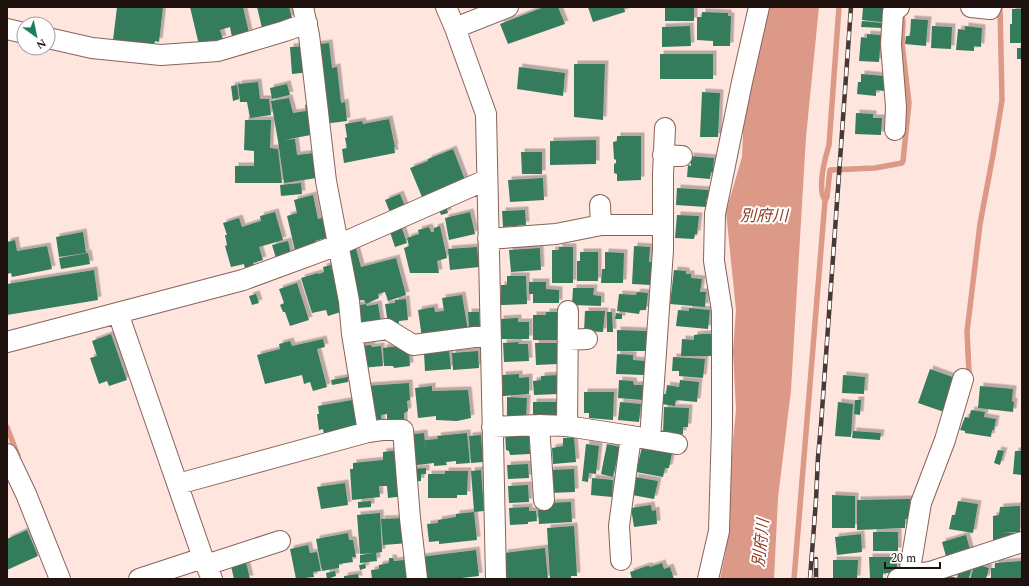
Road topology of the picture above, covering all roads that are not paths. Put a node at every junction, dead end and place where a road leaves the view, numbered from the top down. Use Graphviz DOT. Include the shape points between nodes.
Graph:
graph roads {
  1 [pos="446,7"];
  2 [pos="508,7"];
  3 [pos="759,7"];
  4 [pos="899,7"];
  5 [pos="971,7"];
  6 [pos="991,7"];
  7 [pos="305,15"];
  8 [pos="455,28"];
  9 [pos="56,40"];
  10 [pos="665,128"];
  11 [pos="895,130"];
  12 [pos="486,180"];
  13 [pos="600,206"];
  14 [pos="601,225"];
  15 [pos="663,225"];
  16 [pos="488,239"];
  17 [pos="338,245"];
  18 [pos="568,311"];
  19 [pos="118,313"];
  20 [pos="352,334"];
  21 [pos="490,335"];
  22 [pos="7,342"];
  23 [pos="963,379"];
  24 [pos="539,425"];
  25 [pos="567,426"];
  26 [pos="492,427"];
  27 [pos="368,432"];
  28 [pos="641,437"];
  29 [pos="677,444"];
  30 [pos="7,454"];
  31 [pos="178,484"];
  32 [pos="544,500"];
  33 [pos="280,541"];
  34 [pos="1022,542"];
  35 [pos="621,560"];
  36 [pos="207,568"];
  37 [pos="912,576"];
  38 [pos="60,579"];
  39 [pos="139,579"];
  40 [pos="417,579"];
  41 [pos="496,579"];
  42 [pos="708,579"];
  1 -- 8 [label="street"];
  2 -- 8 [label="street"];
  3 -- 42 [label="street" via="715,214 714,261 722,311 722,427 720,531"];
  4 -- 11 [label="street" via="893,12 888,107"];
  5 -- 6 [label="street"];
  7 -- 9 [label="street" via="286,31 218,51 161,55 92,48"];
  7 -- 17 [label="street" via="326,181"];
  8 -- 12 [label="street" via="486,114"];
  10 -- 15 [label="street" via="673,155"];
  12 -- 16 [label="street"];
  12 -- 17 [label="street"];
  13 -- 14 [label="street"];
  14 -- 15 [label="street"];
  14 -- 16 [label="street" via="556,234"];
  15 -- 28 [label="street" via="665,347"];
  16 -- 21 [label="street"];
  17 -- 19 [label="street" via="243,280"];
  17 -- 20 [label="street" via="349,301"];
  18 -- 25 [label="street" via="577,340"];
  19 -- 22 [label="street"];
  19 -- 31 [label="street"];
  20 -- 21 [label="street" via="387,329 413,345"];
  20 -- 27 [label="street"];
  21 -- 26 [label="street"];
  23 -- 37 [label="street" via="945,440 921,502"];
  24 -- 25 [label="street"];
  24 -- 26 [label="street"];
  24 -- 32 [label="street"];
  25 -- 28 [label="street"];
  26 -- 41 [label="street"];
  27 -- 31 [label="street"];
  27 -- 40 [label="street" via="403,430"];
  28 -- 29 [label="street"];
  28 -- 35 [label="street" via="619,526"];
  30 -- 38 [label="street"];
  31 -- 36 [label="street"];
  33 -- 36 [label="street"];
  34 -- 37 [label="street"];
  36 -- 39 [label="street"];
}
